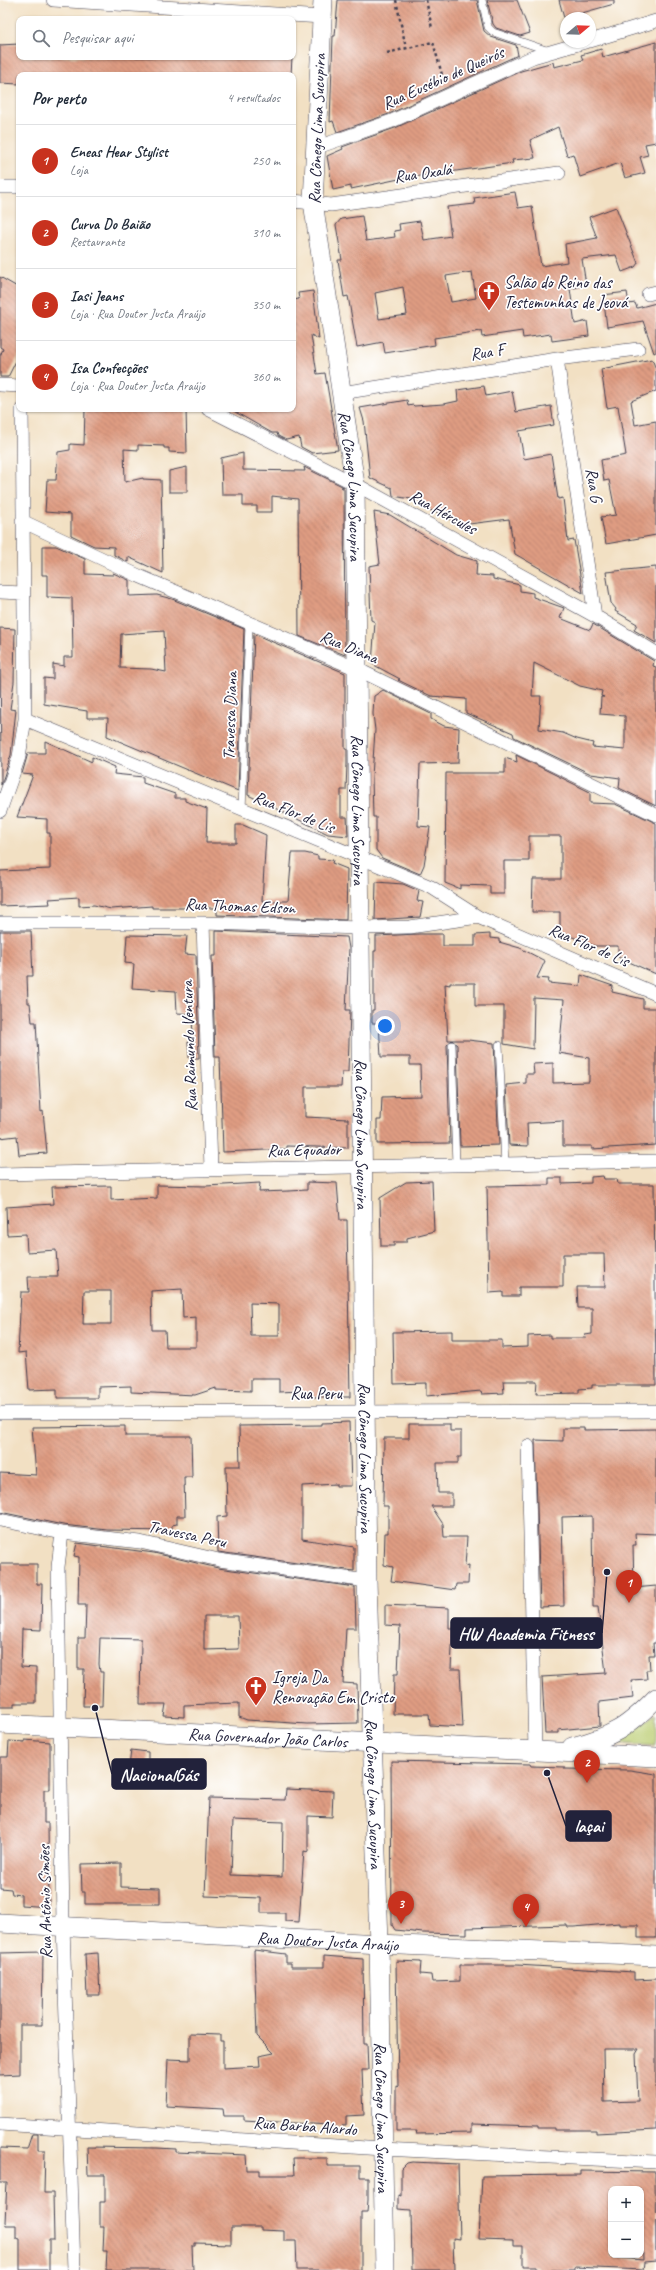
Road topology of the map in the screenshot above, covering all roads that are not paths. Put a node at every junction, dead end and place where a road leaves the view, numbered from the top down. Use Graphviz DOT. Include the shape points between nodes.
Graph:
graph roads {
  1 [pos="53,0"];
  2 [pos="482,0"];
  3 [pos="323,8"];
  4 [pos="656,21"];
  5 [pos="596,38"];
  6 [pos="565,48"];
  7 [pos="551,52"];
  8 [pos="315,148"];
  9 [pos="559,173"];
  10 [pos="0,187"];
  11 [pos="16,187"];
  12 [pos="296,201"];
  13 [pos="313,202"];
  14 [pos="638,349"];
  15 [pos="556,359"];
  16 [pos="0,385"];
  17 [pos="16,386"];
  18 [pos="341,393"];
  19 [pos="22,412"];
  20 [pos="214,412"];
  21 [pos="355,484"];
  22 [pos="22,521"];
  23 [pos="0,592"];
  24 [pos="23,593"];
  25 [pos="595,616"];
  26 [pos="249,624"];
  27 [pos="656,653"];
  28 [pos="357,668"];
  29 [pos="25,719"];
  30 [pos="242,810"];
  31 [pos="0,812"];
  32 [pos="656,815"];
  33 [pos="359,858"];
  34 [pos="478,917"];
  35 [pos="0,923"];
  36 [pos="203,923"];
  37 [pos="360,928"];
  38 [pos="656,994"];
  39 [pos="452,1044"];
  40 [pos="499,1045"];
  41 [pos="656,1161"];
  42 [pos="505,1164"];
  43 [pos="456,1165"];
  44 [pos="362,1167"];
  45 [pos="211,1169"];
  46 [pos="0,1174"];
  47 [pos="365,1410"];
  48 [pos="656,1411"];
  49 [pos="0,1413"];
  50 [pos="528,1446"];
  51 [pos="0,1520"];
  52 [pos="62,1533"];
  53 [pos="367,1581"];
  54 [pos="656,1698"];
  55 [pos="0,1724"];
  56 [pos="61,1727"];
  57 [pos="372,1742"];
  58 [pos="535,1751"];
  59 [pos="555,1752"];
  60 [pos="656,1757"];
  61 [pos="0,1923"];
  62 [pos="63,1925"];
  63 [pos="379,1944"];
  64 [pos="656,1956"];
  65 [pos="0,2124"];
  66 [pos="70,2129"];
  67 [pos="382,2148"];
  68 [pos="656,2162"];
  69 [pos="74,2270"];
  70 [pos="386,2270"];
  1 -- 3 [label="street"];
  2 -- 7 [label="lane" via="488,27 493,32"];
  3 -- 8 [label="street, Rua Cônego Lima Sucupira"];
  4 -- 5 [label="street"];
  6 -- 7 [label="street, Rua Eusébio de Queirós"];
  7 -- 8 [label="street, Rua Eusébio de Queirós" via="533,57 392,122"];
  8 -- 13 [label="street, Rua Cônego Lima Sucupira"];
  9 -- 13 [label="street, Rua Oxalá" via="331,205"];
  10 -- 11 [label="street"];
  12 -- 13 [label="street, Rua Oxalá"];
  13 -- 18 [label="street, Rua Cônego Lima Sucupira"];
  14 -- 15 [label="street, Rua F"];
  15 -- 18 [label="street, Rua F"];
  15 -- 25 [label="street, Rua G"];
  16 -- 17 [label="street"];
  18 -- 21 [label="street, Rua Cônego Lima Sucupira"];
  19 -- 22 [label="street"];
  20 -- 21 [label="street, Rua Hércules"];
  21 -- 25 [label="street, Rua Hércules"];
  21 -- 28 [label="street, Rua Cônego Lima Sucupira"];
  22 -- 24 [label="street"];
  22 -- 26 [label="street, Rua Diana"];
  23 -- 24 [label="street"];
  24 -- 29 [label="street"];
  25 -- 27 [label="street, Rua Hércules"];
  26 -- 28 [label="street, Rua Diana"];
  26 -- 30 [label="lane, Travessa Diana"];
  28 -- 32 [label="street, Rua Diana"];
  28 -- 33 [label="street, Rua Cônego Lima Sucupira"];
  29 -- 30 [label="street, Rua Flor de Lis"];
  29 -- 31 [label="street" via="19,757"];
  30 -- 33 [label="street, Rua Flor de Lis"];
  33 -- 34 [label="street, Rua Flor de Lis" via="431,887"];
  33 -- 37 [label="street, Rua Cônego Lima Sucupira"];
  34 -- 37 [label="street, Rua Thomas Edson" via="410,927"];
  34 -- 38 [label="street, Rua Flor de Lis"];
  35 -- 36 [label="street, Rua Thomas Edson"];
  36 -- 37 [label="street, Rua Thomas Edson"];
  36 -- 45 [label="street, Rua Raimundo Ventura"];
  37 -- 44 [label="street, Rua Cônego Lima Sucupira"];
  39 -- 43 [label="lane"];
  40 -- 42 [label="lane"];
  41 -- 42 [label="street, Rua Equador"];
  42 -- 43 [label="street, Rua Equador"];
  43 -- 44 [label="street, Rua Equador"];
  44 -- 45 [label="street, Rua Equador"];
  44 -- 47 [label="street, Rua Cônego Lima Sucupira"];
  45 -- 46 [label="street, Rua Equador"];
  47 -- 48 [label="street, Rua Peru"];
  47 -- 49 [label="street, Rua Peru"];
  47 -- 53 [label="street, Rua Cônego Lima Sucupira"];
  50 -- 58 [label="street"];
  51 -- 52 [label="street, Travessa Peru"];
  52 -- 53 [label="street, Travessa Peru" via="140,1542 219,1560"];
  52 -- 56 [label="street, Rua Antônio Simões" via="58,1567"];
  53 -- 57 [label="street, Rua Cônego Lima Sucupira"];
  54 -- 59 [label="street" via="623,1729 596,1741"];
  55 -- 56 [label="street, Rua Governador João Carlos"];
  56 -- 57 [label="street, Rua Governador João Carlos"];
  56 -- 62 [label="street, Rua Antônio Simões"];
  57 -- 58 [label="street, Rua Governador João Carlos"];
  57 -- 63 [label="street, Rua Cônego Lima Sucupira"];
  58 -- 59 [label="street, Rua Governador João Carlos"];
  59 -- 60 [label="street, Rua Governador João Carlos"];
  61 -- 62 [label="street, Rua Doutor Justa Araújo"];
  62 -- 63 [label="street, Rua Doutor Justa Araújo"];
  62 -- 66 [label="street, Rua Antônio Simões"];
  63 -- 64 [label="street, Rua Doutor Justa Araújo"];
  63 -- 67 [label="street, Rua Cônego Lima Sucupira"];
  65 -- 66 [label="street, Rua Barba Alardo"];
  66 -- 67 [label="street, Rua Barba Alardo"];
  66 -- 69 [label="street, Rua Antônio Simões"];
  67 -- 68 [label="street, Rua Barba Alardo"];
  67 -- 70 [label="street, Rua Cônego Lima Sucupira"];
}
